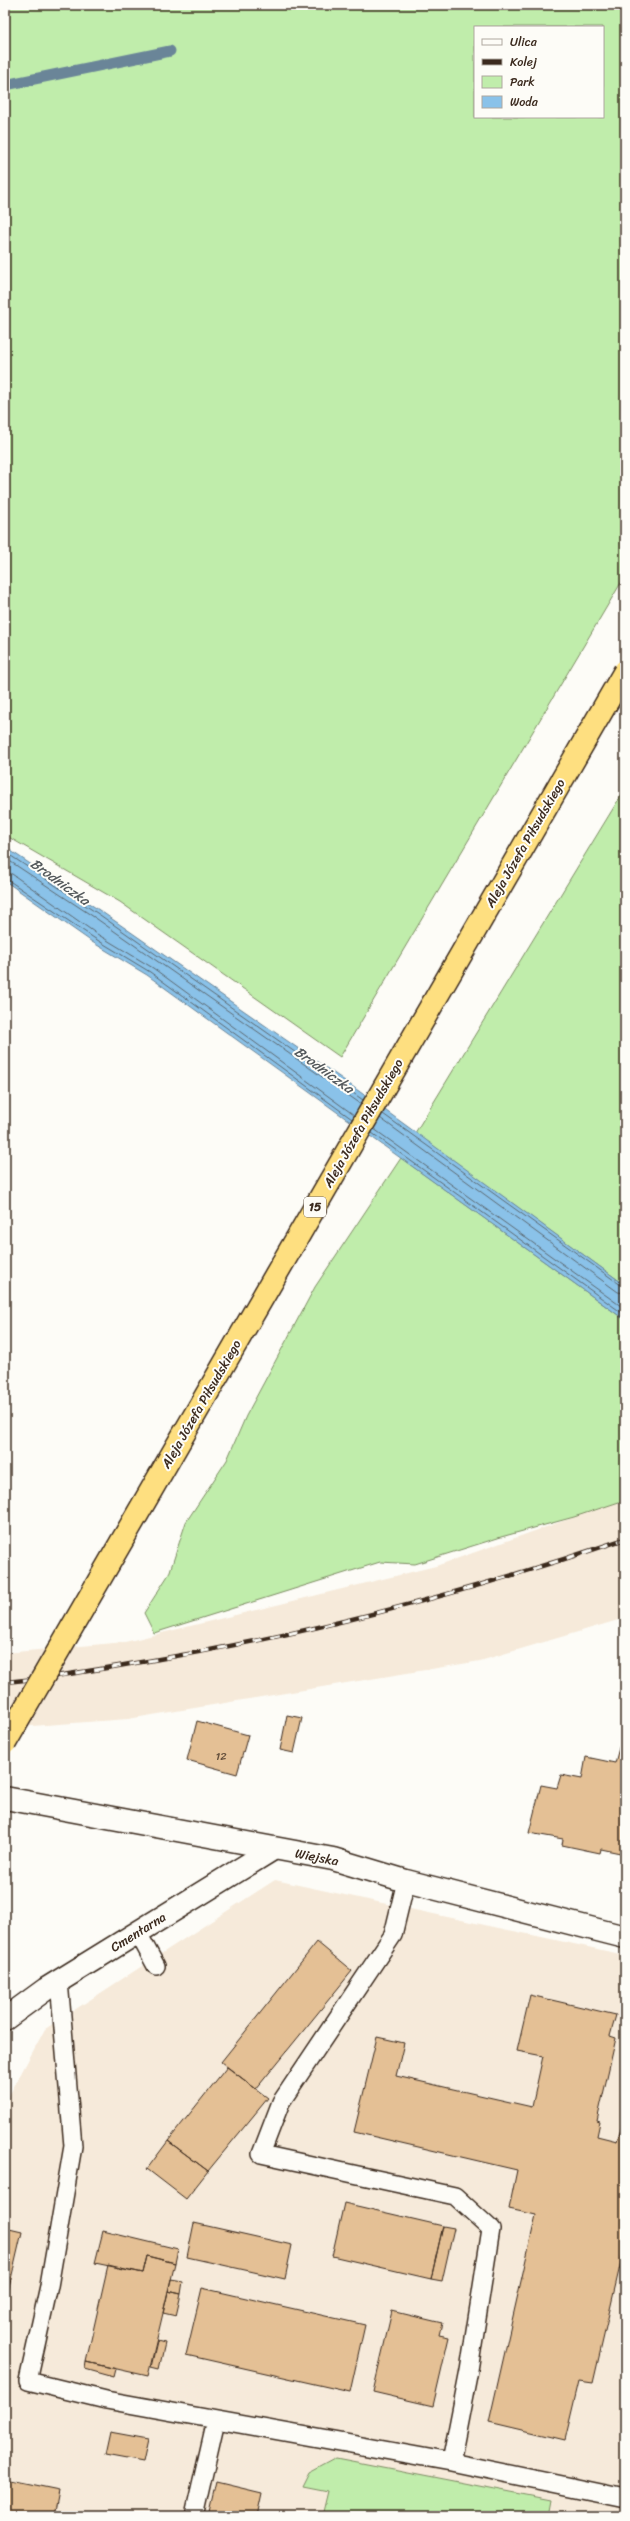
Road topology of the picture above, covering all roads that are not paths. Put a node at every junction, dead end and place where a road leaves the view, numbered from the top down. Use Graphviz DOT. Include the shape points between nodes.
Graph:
graph roads {
  1 [pos="625,671"];
  2 [pos="5,1742"];
  3 [pos="5,1798"];
  4 [pos="273,1849"];
  5 [pos="406,1881"];
  6 [pos="138,1933"];
  7 [pos="625,1937"];
  8 [pos="156,1966"];
  9 [pos="59,1981"];
  10 [pos="5,2019"];
  11 [pos="216,2420"];
  12 [pos="451,2462"];
  13 [pos="625,2498"];
  14 [pos="194,2516"];
  1 -- 2 [label="main road, Aleja Józefa Piłsudskiego / 15, bridge"];
  3 -- 4 [label="street, Wiejska" via="108,1815"];
  4 -- 5 [label="street, Wiejska" via="333,1859"];
  4 -- 6 [label="street, Cmentarna"];
  5 -- 7 [label="street, Wiejska"];
  5 -- 12 [label="lane" via="393,1935 281,2102 261,2154 455,2196 491,2229 469,2370"];
  6 -- 8 [label="lane"];
  6 -- 9 [label="street, Cmentarna"];
  9 -- 10 [label="street, Cmentarna"];
  9 -- 11 [label="lane" via="73,2146 49,2286 28,2381 106,2400"];
  11 -- 12 [label="lane"];
  11 -- 14 [label="lane"];
  12 -- 13 [label="lane"];
}
